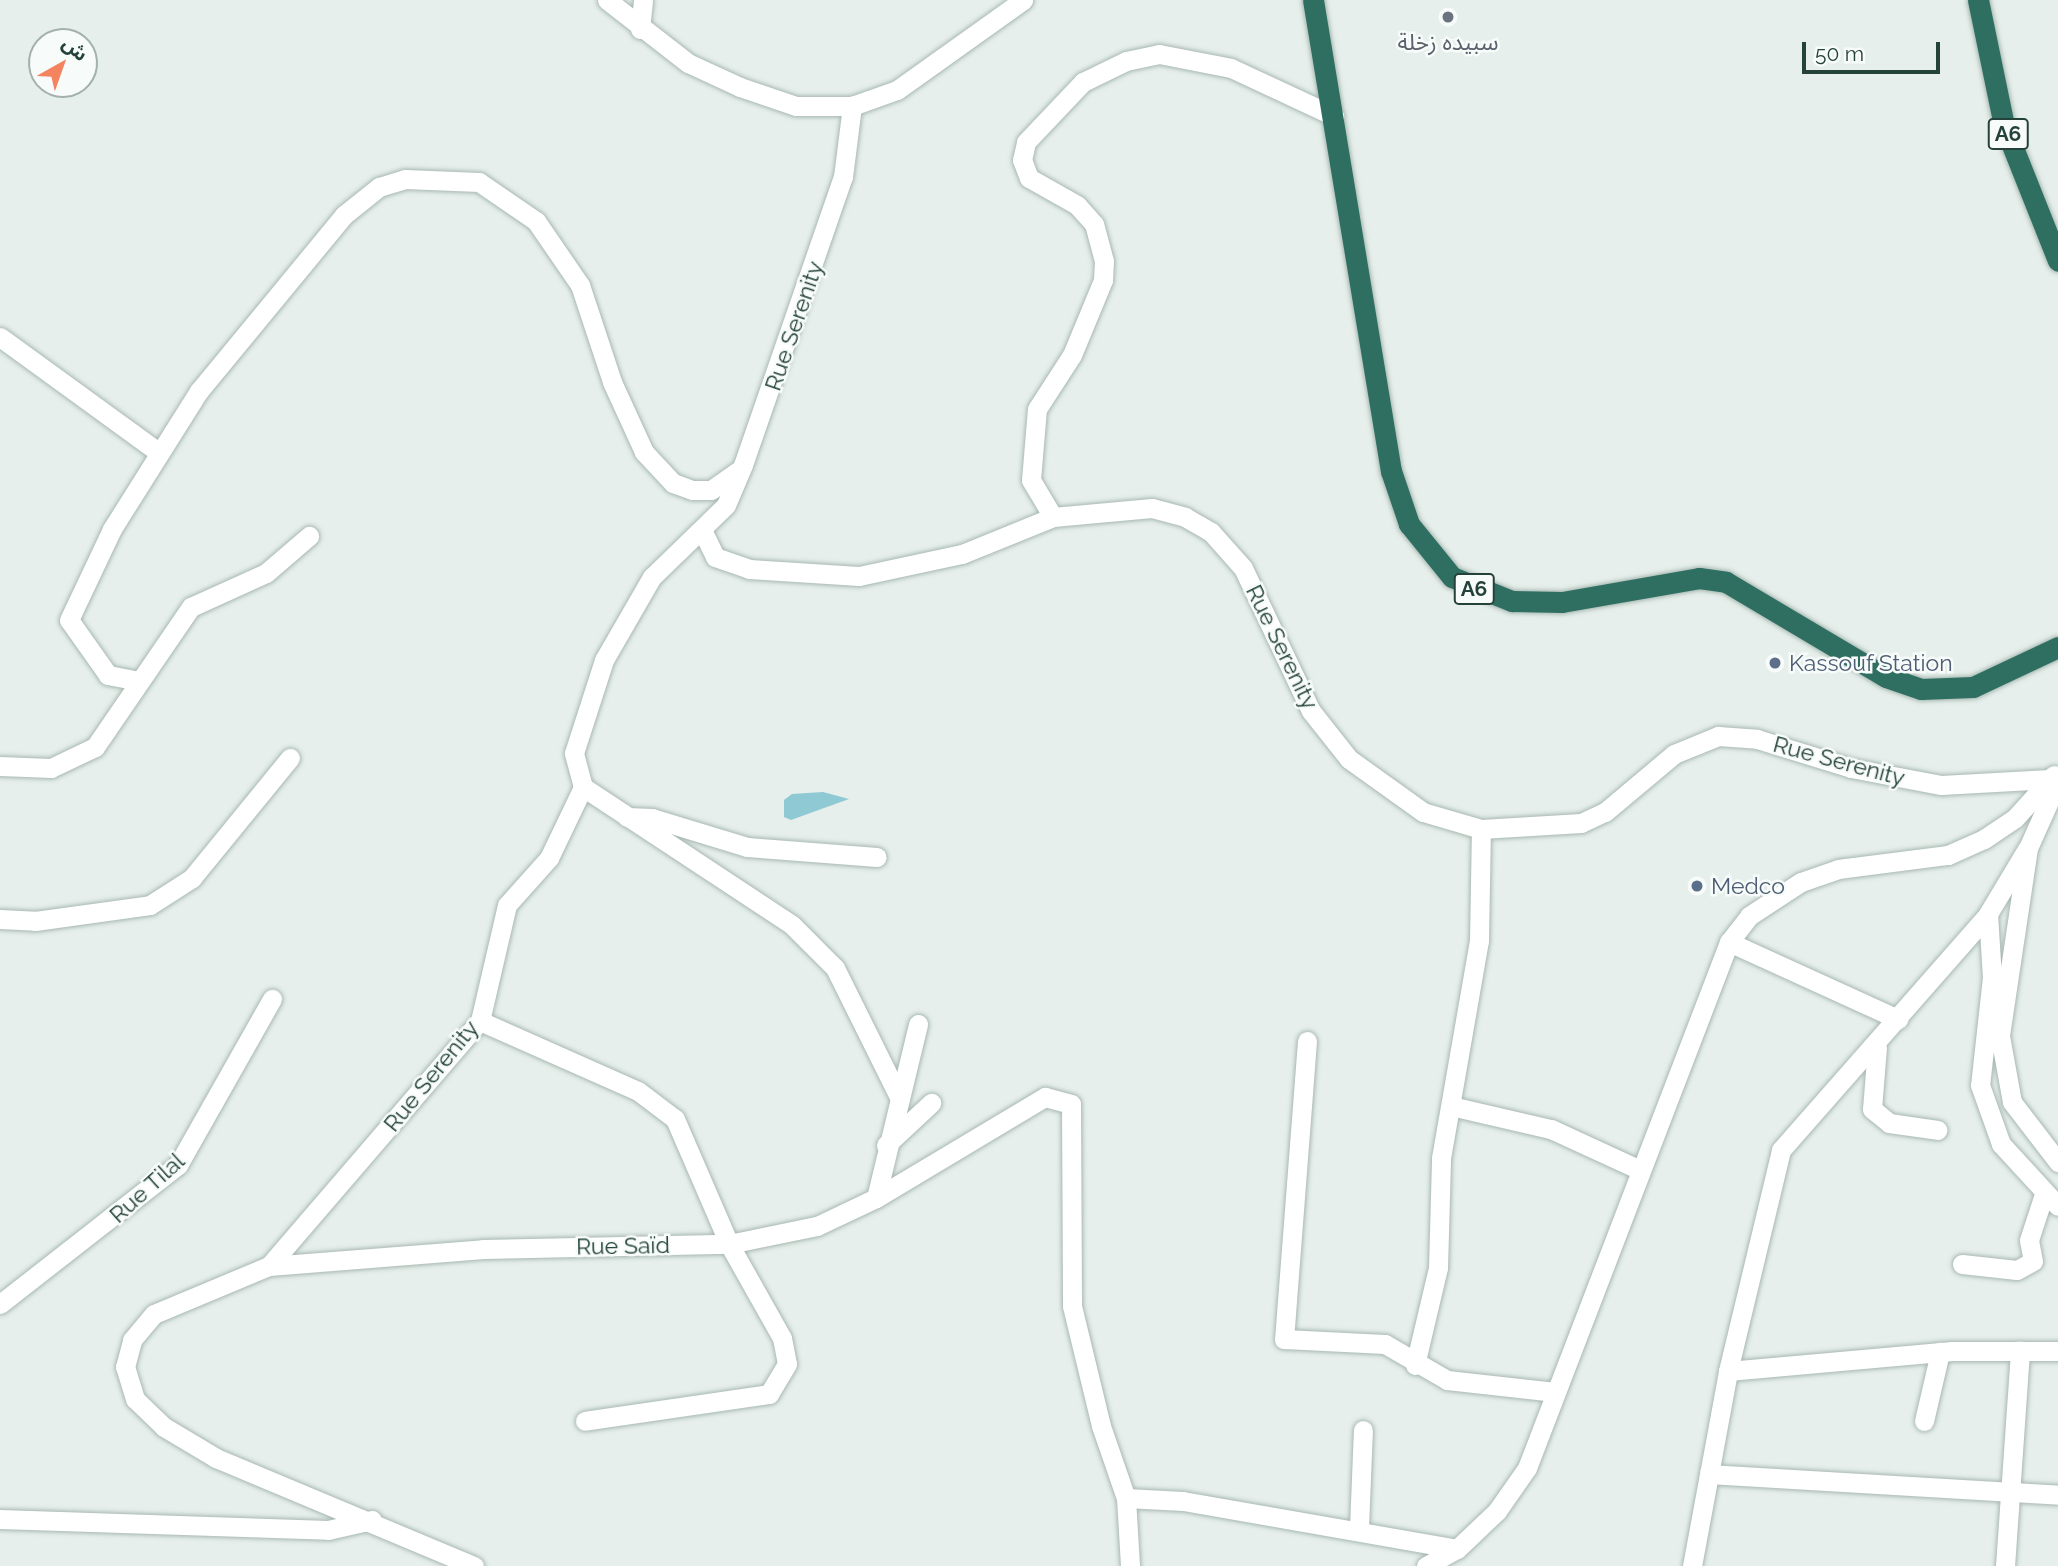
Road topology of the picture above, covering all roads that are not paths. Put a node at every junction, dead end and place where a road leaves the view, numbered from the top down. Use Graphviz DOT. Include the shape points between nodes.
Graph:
graph roads {
  1 [pos="607,0"];
  2 [pos="643,0"];
  3 [pos="1023,0"];
  4 [pos="1313,0"];
  5 [pos="1978,0"];
  6 [pos="640,29"];
  7 [pos="852,106"];
  8 [pos="1334,116"];
  9 [pos="2058,261"];
  10 [pos="0,337"];
  11 [pos="158,452"];
  12 [pos="743,465"];
  13 [pos="1053,517"];
  14 [pos="704,534"];
  15 [pos="309,536"];
  16 [pos="2058,648"];
  17 [pos="139,681"];
  18 [pos="290,758"];
  19 [pos="0,766"];
  20 [pos="2055,777"];
  21 [pos="583,787"];
  22 [pos="623,817"];
  23 [pos="1481,829"];
  24 [pos="2028,848"];
  25 [pos="877,857"];
  26 [pos="1988,914"];
  27 [pos="0,919"];
  28 [pos="1728,942"];
  29 [pos="272,999"];
  30 [pos="1898,1019"];
  31 [pos="480,1021"];
  32 [pos="918,1024"];
  33 [pos="1307,1041"];
  34 [pos="1877,1047"];
  35 [pos="900,1099"];
  36 [pos="2012,1102"];
  37 [pos="931,1103"];
  38 [pos="1451,1106"];
  39 [pos="1984,1110"];
  40 [pos="1938,1130"];
  41 [pos="886,1146"];
  42 [pos="2056,1161"];
  43 [pos="1638,1169"];
  44 [pos="2027,1178"];
  45 [pos="876,1198"];
  46 [pos="2051,1200"];
  47 [pos="729,1244"];
  48 [pos="1962,1264"];
  49 [pos="269,1266"];
  50 [pos="0,1304"];
  51 [pos="2020,1351"];
  52 [pos="2058,1351"];
  53 [pos="1940,1352"];
  54 [pos="1415,1366"];
  55 [pos="1728,1371"];
  56 [pos="1555,1392"];
  57 [pos="584,1421"];
  58 [pos="1924,1421"];
  59 [pos="1363,1430"];
  60 [pos="1709,1474"];
  61 [pos="2011,1494"];
  62 [pos="2058,1495"];
  63 [pos="1126,1498"];
  64 [pos="0,1519"];
  65 [pos="372,1520"];
  66 [pos="1359,1528"];
  67 [pos="1457,1549"];
  68 [pos="474,1566"];
  69 [pos="1130,1566"];
  70 [pos="1426,1566"];
  71 [pos="1692,1566"];
  72 [pos="2006,1566"];
  1 -- 6 [label="street"];
  2 -- 6 [label="street"];
  3 -- 7 [label="street" via="897,90"];
  4 -- 8 [label="highway, A6"];
  5 -- 9 [label="highway, A6" via="2004,125"];
  6 -- 7 [label="street" via="688,63 740,87 796,106"];
  7 -- 12 [label="street, Rue Serenity" via="843,177"];
  8 -- 13 [label="street" via="1231,68 1158,54 1126,61 1083,82 1033,134 1022,160 1028,178 1085,215 1102,241 1104,261 1103,280 1072,355 1037,409 1031,480"];
  8 -- 16 [label="highway, A6" via="1391,471 1409,524 1452,577 1512,601 1562,602 1699,578 1726,582 1886,677 1921,689 1973,687"];
  10 -- 11 [label="street"];
  11 -- 12 [label="street" via="199,391 344,215 379,187 442,177 478,182 536,222 560,248 644,452 673,483 710,490"];
  11 -- 17 [label="street" via="69,620 108,675"];
  12 -- 14 [label="street, Rue Serenity" via="726,505"];
  13 -- 14 [label="street, Rue Serenity" via="962,554 859,576 749,569 715,557"];
  13 -- 23 [label="street, Rue Serenity" via="1152,508 1210,532 1243,568 1311,711 1349,759 1423,812"];
  14 -- 21 [label="street, Rue Serenity" via="652,578 604,660 574,753"];
  15 -- 17 [label="street" via="266,573 191,607"];
  17 -- 19 [label="street" via="95,747 51,768"];
  18 -- 27 [label="street" via="192,878 150,905 36,921"];
  20 -- 23 [label="street, Rue Serenity" via="1941,785 1875,774 1757,739 1718,736 1674,754 1605,812 1581,823"];
  20 -- 24 [label="street"];
  20 -- 28 [label="street" via="2015,818 1984,839 1937,858 1838,869 1801,882 1749,916"];
  21 -- 22 [label="street"];
  21 -- 31 [label="street, Rue Serenity" via="549,858 507,905"];
  22 -- 25 [label="street" via="652,818 747,847"];
  22 -- 35 [label="street" via="731,881 792,925 835,968"];
  23 -- 38 [label="street" via="1479,941"];
  24 -- 26 [label="street"];
  24 -- 36 [label="street" via="2000,1036"];
  26 -- 30 [label="street"];
  26 -- 39 [label="street" via="1992,977 1981,1058"];
  28 -- 30 [label="street"];
  28 -- 43 [label="street"];
  29 -- 50 [label="street, Rue Tilal" via="178,1165"];
  30 -- 34 [label="street"];
  31 -- 47 [label="street" via="638,1091 675,1119"];
  31 -- 49 [label="street, Rue Serenity"];
  32 -- 35 [label="street"];
  33 -- 54 [label="street" via="1284,1339 1385,1344"];
  34 -- 40 [label="street" via="1872,1109 1889,1123"];
  34 -- 55 [label="street" via="1780,1150"];
  35 -- 41 [label="street"];
  36 -- 39 [label="street"];
  36 -- 42 [label="street"];
  37 -- 41 [label="street"];
  38 -- 43 [label="street" via="1551,1129"];
  38 -- 54 [label="street" via="1438,1185 1438,1268"];
  39 -- 44 [label="street"];
  41 -- 45 [label="street"];
  42 -- 44 [label="street"];
  43 -- 56 [label="street"];
  44 -- 46 [label="street"];
  45 -- 47 [label="street, Rue Saïd" via="817,1226"];
  45 -- 63 [label="street, Rue Saïd" via="1045,1097 1071,1104 1073,1306 1101,1426"];
  46 -- 48 [label="street" via="2029,1240 2033,1261 2017,1270"];
  47 -- 49 [label="street, Rue Saïd" via="483,1249"];
  47 -- 57 [label="street" via="782,1338 783,1379 769,1394"];
  49 -- 65 [label="street, Rue Saïd" via="154,1314 132,1340 125,1367 135,1399 164,1427 216,1458"];
  51 -- 52 [label="street"];
  51 -- 53 [label="street"];
  51 -- 61 [label="street"];
  53 -- 55 [label="street"];
  53 -- 58 [label="street"];
  54 -- 56 [label="street" via="1447,1380"];
  55 -- 60 [label="street"];
  56 -- 67 [label="street" via="1527,1468 1497,1511"];
  59 -- 66 [label="street"];
  60 -- 61 [label="street"];
  60 -- 71 [label="street"];
  61 -- 62 [label="street"];
  61 -- 72 [label="street"];
  63 -- 66 [label="street"];
  63 -- 69 [label="street, Rue Saïd"];
  64 -- 65 [label="street" via="328,1530"];
  65 -- 68 [label="street, Rue Saïd"];
  66 -- 67 [label="street"];
  67 -- 70 [label="street"];
}
